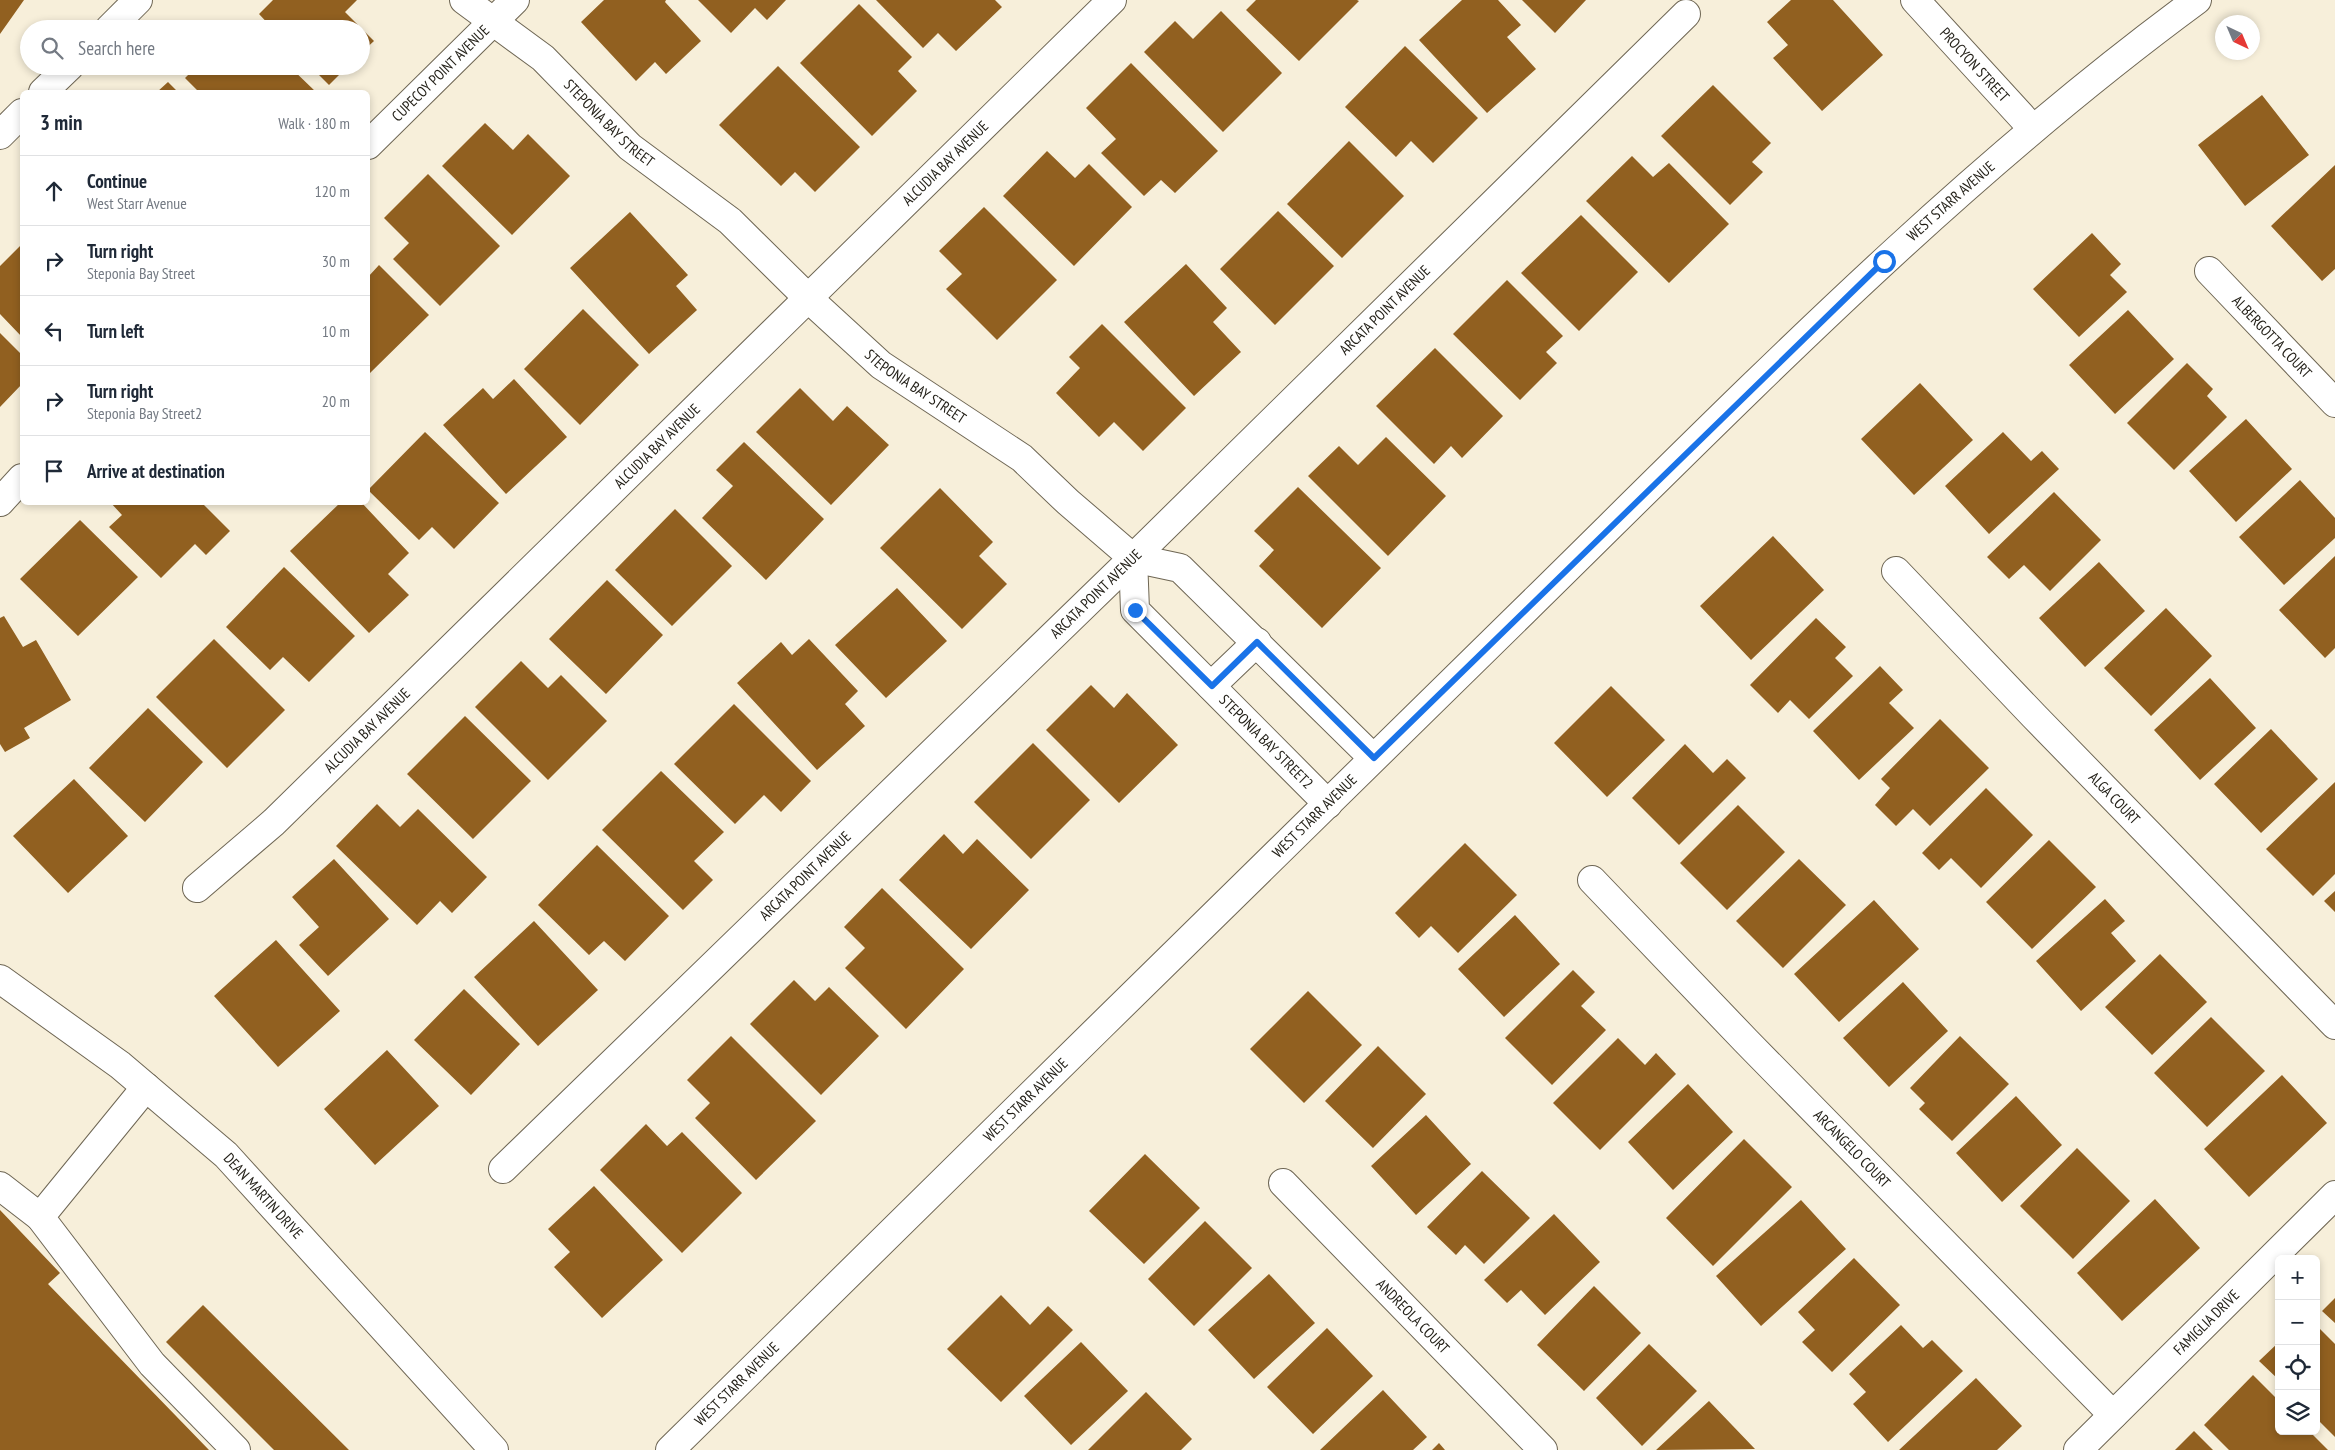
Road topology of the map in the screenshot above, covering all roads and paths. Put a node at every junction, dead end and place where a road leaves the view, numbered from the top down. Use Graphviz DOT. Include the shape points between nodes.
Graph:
graph roads {
  1 [pos="138,0"];
  2 [pos="464,0"];
  3 [pos="515,0"];
  4 [pos="1112,0"];
  5 [pos="1915,0"];
  6 [pos="2197,0"];
  7 [pos="1686,14"];
  8 [pos="118,20"];
  9 [pos="494,21"];
  10 [pos="61,75"];
  11 [pos="46,90"];
  12 [pos="20,115"];
  13 [pos="2032,129"];
  14 [pos="0,135"];
  15 [pos="370,143"];
  16 [pos="2209,271"];
  17 [pos="809,299"];
  18 [pos="2335,403"];
  19 [pos="20,480"];
  20 [pos="0,502"];
  21 [pos="1133,558"];
  22 [pos="1896,571"];
  23 [pos="1257,642"];
  24 [pos="1212,686"];
  25 [pos="1374,758"];
  26 [pos="1328,804"];
  27 [pos="1592,880"];
  28 [pos="197,888"];
  29 [pos="0,979"];
  30 [pos="2335,1024"];
  31 [pos="146,1087"];
  32 [pos="503,1169"];
  33 [pos="1283,1183"];
  34 [pos="0,1186"];
  35 [pos="2335,1195"];
  36 [pos="40,1217"];
  37 [pos="2113,1415"];
  38 [pos="236,1450"];
  39 [pos="494,1450"];
  40 [pos="670,1450"];
  41 [pos="1544,1450"];
  42 [pos="2078,1450"];
  1 -- 8 [label="street"];
  2 -- 9 [label="street, STEPONIA BAY STREET"];
  3 -- 9 [label="street, CUPECOY POINT AVENUE"];
  4 -- 17 [label="street, ALCUDIA BAY AVENUE"];
  5 -- 13 [label="street, PROCYON STREET"];
  6 -- 13 [label="street, WEST STARR AVENUE"];
  7 -- 21 [label="street, ARCATA POINT AVENUE"];
  9 -- 15 [label="street, CUPECOY POINT AVENUE"];
  9 -- 17 [label="street, STEPONIA BAY STREET" via="543,58 630,147 730,221"];
  10 -- 11 [label="street"];
  12 -- 14 [label="street"];
  13 -- 25 [label="street, WEST STARR AVENUE" via="1884,261"];
  16 -- 18 [label="street, ALBERGOTTA COURT"];
  17 -- 21 [label="street, STEPONIA BAY STREET" via="881,365 1022,458"];
  17 -- 28 [label="street, ALCUDIA BAY AVENUE" via="274,822"];
  19 -- 20 [label="street"];
  21 -- 23 [label="street, STEPONIA BAY STREET" via="1180,568"];
  21 -- 24 [label="street, STEPONIA BAY STREET2" via="1135,610"];
  21 -- 32 [label="street, ARCATA POINT AVENUE"];
  22 -- 30 [label="street, ALGA COURT"];
  23 -- 24 [label="street"];
  23 -- 25 [label="street, STEPONIA BAY STREET"];
  24 -- 26 [label="street, STEPONIA BAY STREET2"];
  25 -- 26 [label="street, WEST STARR AVENUE"];
  26 -- 40 [label="street, WEST STARR AVENUE"];
  27 -- 37 [label="street, ARCANGELO COURT"];
  29 -- 31 [label="street, DEAN MARTIN DRIVE"];
  31 -- 36 [label="street"];
  31 -- 39 [label="street, DEAN MARTIN DRIVE" via="226,1155"];
  33 -- 41 [label="street, ANDREOLA COURT"];
  34 -- 36 [label="street"];
  35 -- 37 [label="street, FAMIGLIA DRIVE"];
  36 -- 38 [label="street" via="152,1364"];
  37 -- 42 [label="street, FAMIGLIA DRIVE"];
}
